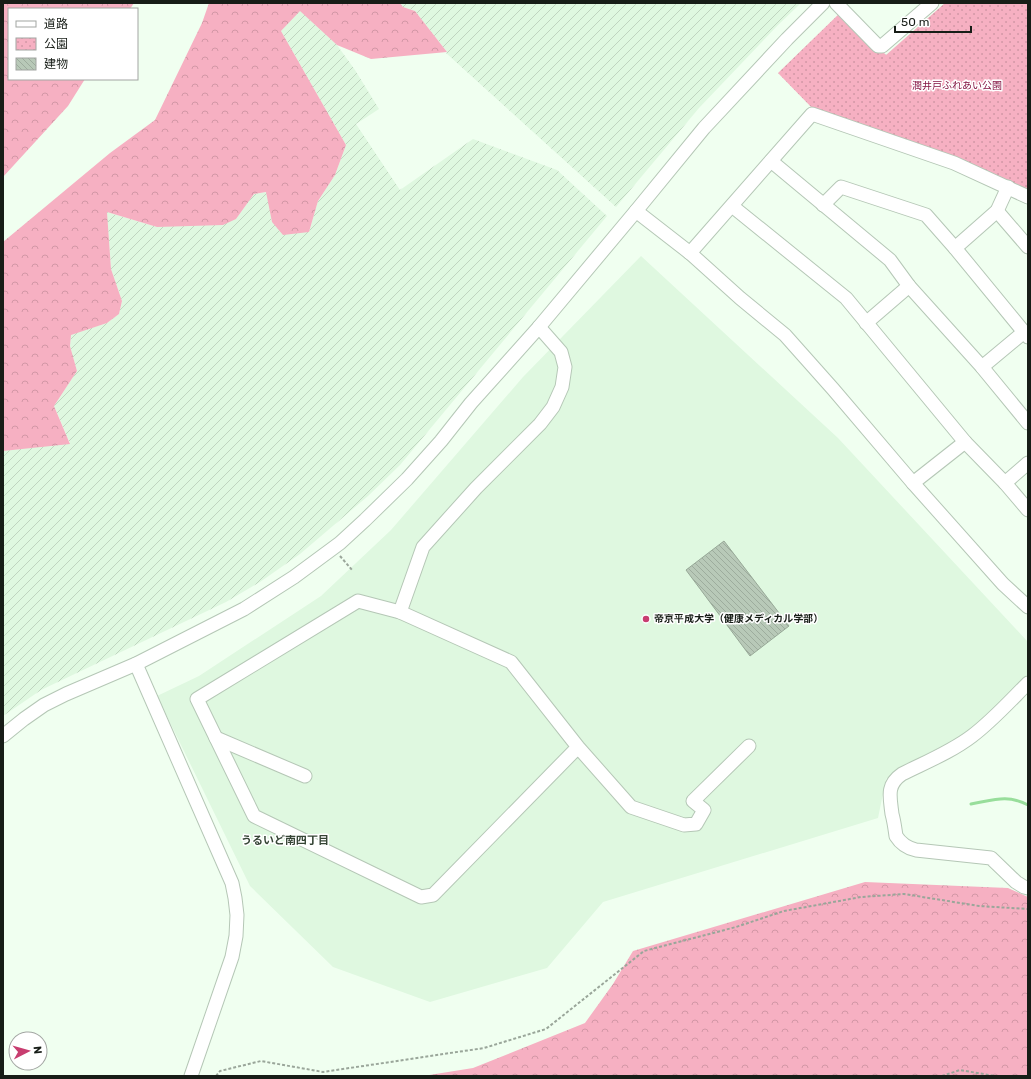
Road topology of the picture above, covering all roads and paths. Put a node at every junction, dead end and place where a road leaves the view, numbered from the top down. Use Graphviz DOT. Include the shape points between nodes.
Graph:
graph roads {
  1 [pos="823,3"];
  2 [pos="836,3"];
  3 [pos="932,3"];
  4 [pos="771,161"];
  5 [pos="1008,188"];
  6 [pos="1028,196"];
  7 [pos="732,206"];
  8 [pos="823,206"];
  9 [pos="636,211"];
  10 [pos="997,211"];
  11 [pos="1028,247"];
  12 [pos="955,248"];
  13 [pos="690,253"];
  14 [pos="909,286"];
  15 [pos="866,323"];
  16 [pos="539,327"];
  17 [pos="1026,335"];
  18 [pos="982,367"];
  19 [pos="1028,423"];
  20 [pos="965,442"];
  21 [pos="1028,463"];
  22 [pos="1005,483"];
  23 [pos="913,484"];
  24 [pos="1028,510"];
  25 [pos="332,548"];
  26 [pos="353,571"];
  27 [pos="1028,607"];
  28 [pos="400,612"];
  29 [pos="136,664"];
  30 [pos="1028,683"];
  31 [pos="3,736"];
  32 [pos="216,738"];
  33 [pos="749,746"];
  34 [pos="578,747"];
  35 [pos="305,776"];
  36 [pos="1028,888"];
  37 [pos="1028,909"];
  38 [pos="191,1076"];
  39 [pos="216,1076"];
  40 [pos="942,1076"];
  41 [pos="995,1076"];
  1 -- 9 [label="street" via="704,128"];
  2 -- 3 [label="street" via="878,46 882,46"];
  4 -- 5 [label="street" via="812,114 954,163"];
  4 -- 7 [label="street"];
  4 -- 8 [label="street"];
  5 -- 6 [label="street"];
  5 -- 10 [label="street"];
  7 -- 13 [label="street"];
  7 -- 15 [label="street" via="846,298"];
  8 -- 12 [label="street" via="841,187 926,215"];
  8 -- 14 [label="street" via="890,260"];
  9 -- 13 [label="street"];
  9 -- 16 [label="street"];
  10 -- 11 [label="street"];
  10 -- 12 [label="street"];
  12 -- 17 [label="street"];
  13 -- 23 [label="street" via="785,335"];
  14 -- 15 [label="street"];
  14 -- 18 [label="street"];
  15 -- 20 [label="street"];
  16 -- 25 [label="street" via="407,479"];
  16 -- 28 [label="street" via="561,352 565,367 562,387 553,407 540,424 476,488 423,547"];
  17 -- 18 [label="street"];
  18 -- 19 [label="street"];
  20 -- 22 [label="street"];
  20 -- 23 [label="street"];
  21 -- 22 [label="street"];
  22 -- 24 [label="street"];
  23 -- 27 [label="street" via="1003,584"];
  25 -- 26 [label="path"];
  25 -- 29 [label="street" via="294,577 244,609"];
  28 -- 32 [label="street" via="358,601 196,699"];
  28 -- 34 [label="street" via="510,662"];
  29 -- 31 [label="street" via="66,694 44,706"];
  29 -- 38 [label="street" via="232,883 235,898 236,936 232,957"];
  30 -- 36 [label="street" via="972,736 940,756 896,777 889,795 896,836 905,846 916,850 991,858 1016,882"];
  32 -- 34 [label="street" via="254,816 421,897 433,895"];
  32 -- 35 [label="street"];
  33 -- 34 [label="street" via="693,801 704,810 696,824 684,825 631,807"];
  37 -- 39 [label="path" via="979,906 904,894 861,897 784,911 736,927 644,951 546,1029 484,1048 323,1072 261,1061 220,1071"];
  40 -- 41 [label="path" via="960,1070"];
}
